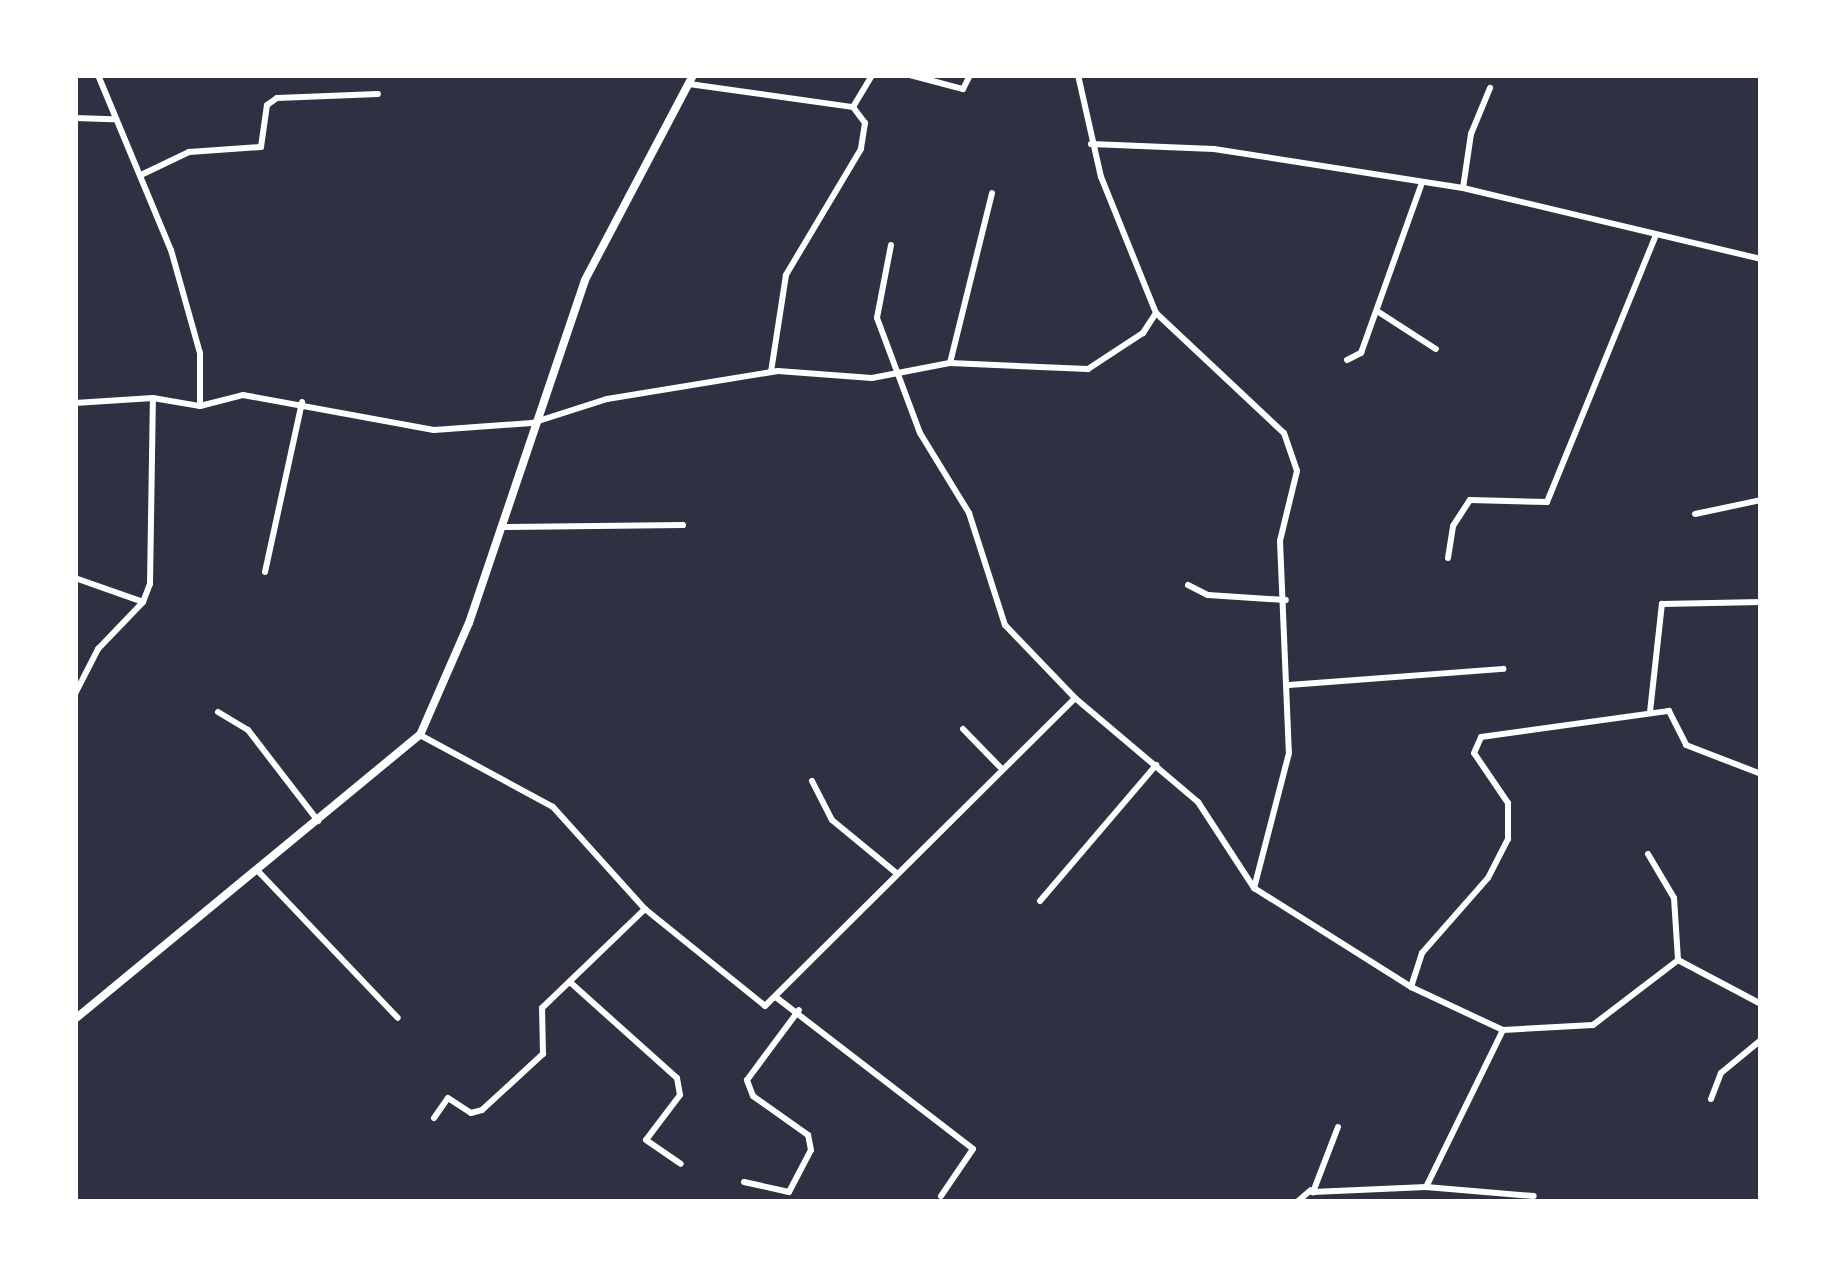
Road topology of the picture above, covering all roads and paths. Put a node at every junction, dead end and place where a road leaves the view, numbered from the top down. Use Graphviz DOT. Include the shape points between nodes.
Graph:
graph roads {
  1 [pos="98,75"];
  2 [pos="872,75"];
  3 [pos="910,75"];
  4 [pos="970,75"];
  5 [pos="1078,75"];
  6 [pos="690,80"];
  7 [pos="1490,88"];
  8 [pos="378,94"];
  9 [pos="853,107"];
  10 [pos="75,118"];
  11 [pos="115,120"];
  12 [pos="1091,144"];
  13 [pos="143,174"];
  14 [pos="1421,185"];
  15 [pos="1463,188"];
  16 [pos="992,193"];
  17 [pos="1656,235"];
  18 [pos="891,245"];
  19 [pos="1761,259"];
  20 [pos="1377,311"];
  21 [pos="1156,314"];
  22 [pos="1436,349"];
  23 [pos="1347,360"];
  24 [pos="950,363"];
  25 [pos="771,372"];
  26 [pos="903,373"];
  27 [pos="153,398"];
  28 [pos="302,402"];
  29 [pos="75,404"];
  30 [pos="200,406"];
  31 [pos="532,423"];
  32 [pos="1761,500"];
  33 [pos="1695,514"];
  34 [pos="683,525"];
  35 [pos="498,527"];
  36 [pos="1448,558"];
  37 [pos="265,572"];
  38 [pos="75,578"];
  39 [pos="1188,585"];
  40 [pos="1286,599"];
  41 [pos="143,602"];
  42 [pos="1761,602"];
  43 [pos="1503,669"];
  44 [pos="1289,685"];
  45 [pos="75,694"];
  46 [pos="1075,698"];
  47 [pos="218,712"];
  48 [pos="1650,712"];
  49 [pos="963,729"];
  50 [pos="420,735"];
  51 [pos="1156,765"];
  52 [pos="1000,767"];
  53 [pos="1761,774"];
  54 [pos="812,781"];
  55 [pos="319,821"];
  56 [pos="1648,854"];
  57 [pos="257,870"];
  58 [pos="895,872"];
  59 [pos="1254,888"];
  60 [pos="1040,901"];
  61 [pos="645,910"];
  62 [pos="1678,960"];
  63 [pos="571,983"];
  64 [pos="1412,987"];
  65 [pos="773,999"];
  66 [pos="1761,1004"];
  67 [pos="799,1010"];
  68 [pos="398,1018"];
  69 [pos="75,1019"];
  70 [pos="1503,1030"];
  71 [pos="1761,1040"];
  72 [pos="1711,1099"];
  73 [pos="434,1118"];
  74 [pos="1337,1127"];
  75 [pos="681,1165"];
  76 [pos="744,1182"];
  77 [pos="1426,1187"];
  78 [pos="1310,1190"];
  79 [pos="941,1196"];
  80 [pos="1534,1196"];
  81 [pos="1472,1199"];
  82 [pos="1297,1202"];
  1 -- 11 [label="street"];
  2 -- 9 [label="street"];
  3 -- 4 [label="street" via="963,88"];
  5 -- 12 [label="street"];
  6 -- 9 [label="street"];
  6 -- 31 [label="street" via="607,230"];
  7 -- 15 [label="street" via="1471,134"];
  8 -- 13 [label="street" via="277,98 267,105 261,147 189,152"];
  9 -- 25 [label="street" via="864,140 790,265"];
  10 -- 11 [label="street"];
  11 -- 13 [label="street"];
  12 -- 14 [label="street" via="1256,154"];
  12 -- 21 [label="street"];
  13 -- 30 [label="street" via="192,319"];
  14 -- 15 [label="street"];
  14 -- 20 [label="street"];
  15 -- 17 [label="street"];
  16 -- 24 [label="street"];
  17 -- 19 [label="street"];
  17 -- 36 [label="street" via="1546,502 1470,500 1453,526"];
  18 -- 26 [label="street" via="876,307"];
  20 -- 22 [label="street"];
  20 -- 23 [label="street" via="1361,353"];
  21 -- 24 [label="street" via="1146,331 1088,369"];
  21 -- 40 [label="street" via="1255,401 1290,444 1297,471 1280,541"];
  24 -- 26 [label="street"];
  25 -- 26 [label="street"];
  25 -- 31 [label="street" via="581,405"];
  26 -- 46 [label="street" via="920,433 969,513 1005,625"];
  27 -- 29 [label="street"];
  27 -- 30 [label="street"];
  27 -- 41 [label="street" via="154,556"];
  28 -- 30 [label="street" via="243,395"];
  28 -- 31 [label="street" via="420,429"];
  28 -- 37 [label="street"];
  31 -- 35 [label="street"];
  32 -- 33 [label="street"];
  34 -- 35 [label="street"];
  35 -- 50 [label="street" via="469,623"];
  38 -- 41 [label="street"];
  39 -- 40 [label="street" via="1208,596"];
  40 -- 44 [label="street"];
  41 -- 45 [label="street" via="98,649"];
  42 -- 48 [label="street" via="1662,604"];
  43 -- 44 [label="street"];
  44 -- 59 [label="street" via="1283,793"];
  46 -- 51 [label="street"];
  46 -- 52 [label="street"];
  47 -- 55 [label="street" via="248,730"];
  48 -- 53 [label="street" via="1673,714 1686,745 1704,756"];
  48 -- 64 [label="street" via="1477,741 1474,753 1508,803 1508,838 1488,878 1422,953"];
  49 -- 52 [label="street"];
  50 -- 55 [label="street"];
  50 -- 61 [label="street" via="559,812"];
  51 -- 59 [label="street" via="1198,802"];
  51 -- 60 [label="street"];
  52 -- 58 [label="street"];
  54 -- 58 [label="street" via="832,820"];
  55 -- 57 [label="street"];
  56 -- 62 [label="street" via="1673,898"];
  57 -- 68 [label="street"];
  57 -- 69 [label="street"];
  58 -- 65 [label="street"];
  59 -- 64 [label="street"];
  61 -- 63 [label="street"];
  61 -- 65 [label="street" via="757,1005"];
  62 -- 66 [label="street"];
  62 -- 70 [label="street" via="1593,1025"];
  63 -- 73 [label="street" via="539,1012 543,1054 479,1112 450,1098"];
  63 -- 75 [label="street" via="677,1078 680,1095 646,1140"];
  64 -- 70 [label="street"];
  65 -- 67 [label="street"];
  67 -- 76 [label="street" via="746,1080 753,1096 808,1135 811,1150 789,1192"];
  67 -- 79 [label="street" via="973,1150"];
  70 -- 77 [label="street"];
  71 -- 72 [label="street" via="1721,1073"];
  74 -- 78 [label="street"];
  77 -- 78 [label="street"];
  77 -- 81 [label="street"];
  78 -- 82 [label="street"];
  80 -- 81 [label="street"];
}
